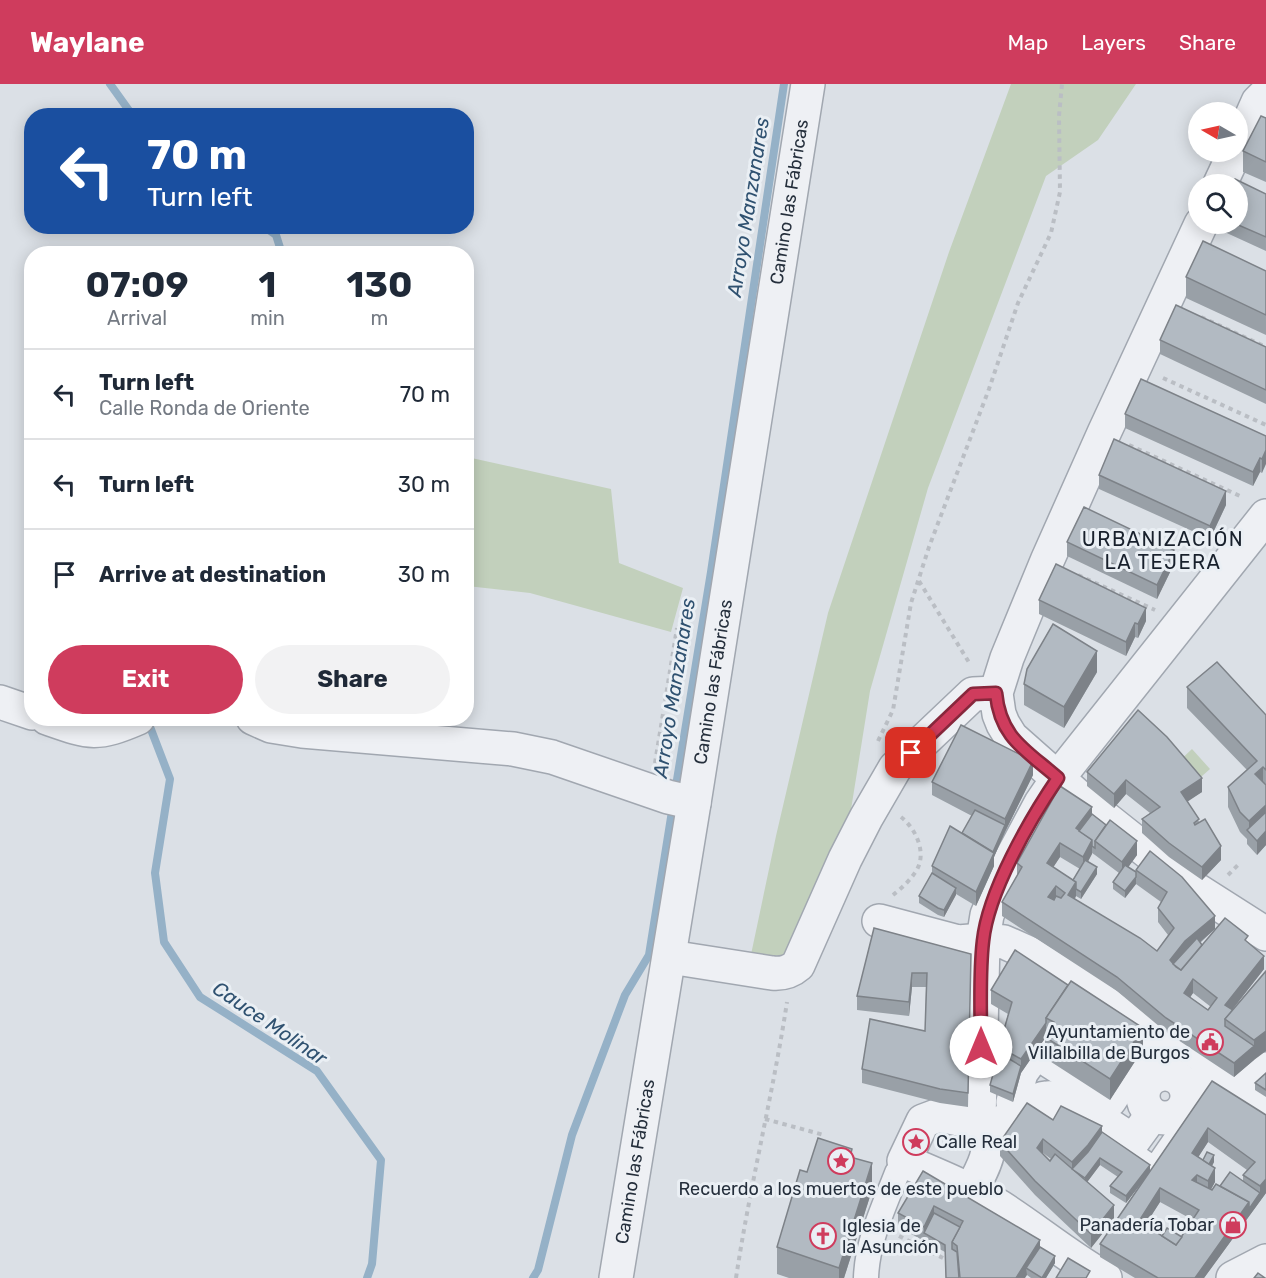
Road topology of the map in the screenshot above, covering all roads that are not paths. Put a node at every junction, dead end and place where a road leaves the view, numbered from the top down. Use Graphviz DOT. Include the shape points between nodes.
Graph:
graph roads {
  1 [pos="808,84"];
  2 [pos="1266,94"];
  3 [pos="1248,124"];
  4 [pos="1197,234"];
  5 [pos="1255,507"];
  6 [pos="996,693"];
  7 [pos="0,702"];
  8 [pos="24,710"];
  9 [pos="73,726"];
  10 [pos="121,726"];
  11 [pos="271,726"];
  12 [pos="1058,778"];
  13 [pos="674,798"];
  14 [pos="879,921"];
  15 [pos="1266,934"];
  16 [pos="983,940"];
  17 [pos="670,957"];
  18 [pos="1154,1040"];
  19 [pos="1182,1069"];
  20 [pos="1266,1070"];
  21 [pos="1230,1089"];
  22 [pos="1021,1109"];
  23 [pos="1266,1112"];
  24 [pos="982,1118"];
  25 [pos="1143,1128"];
  26 [pos="900,1167"];
  27 [pos="1153,1174"];
  28 [pos="970,1191"];
  29 [pos="1266,1261"];
  30 [pos="616,1278"];
  31 [pos="866,1278"];
  32 [pos="1105,1278"];
  33 [pos="1233,1278"];
  1 -- 13 [label="street, Camino las Fábricas"];
  2 -- 3 [label="street"];
  4 -- 6 [label="street" via="1047,561"];
  5 -- 12 [label="street" via="1182,622"];
  6 -- 12 [label="street" via="999,714 1011,737"];
  6 -- 17 [label="street" via="973,694 895,768 845,859 798,965 792,970 779,974"];
  7 -- 8 [label="street"];
  9 -- 10 [label="street" via="93,732"];
  11 -- 13 [label="street" via="513,749 552,757"];
  12 -- 15 [label="street" via="1192,887"];
  12 -- 16 [label="street" via="1011,859 987,915"];
  13 -- 17 [label="street, Camino las Fábricas"];
  14 -- 16 [label="street" via="958,942"];
  16 -- 18 [label="street" via="1004,942 1029,953 1095,995"];
  16 -- 24 [label="street"];
  17 -- 30 [label="street, Camino las Fábricas"];
  18 -- 19 [label="street"];
  18 -- 21 [label="street" via="1166,1032 1234,1077"];
  18 -- 22 [label="street" via="1143,1049 1110,1100 1045,1058 1054,1043 1046,1038 1021,1073 1013,1102"];
  19 -- 21 [label="street"];
  19 -- 25 [label="street" via="1149,1081 1143,1095 1147,1109"];
  20 -- 21 [label="street"];
  21 -- 23 [label="street"];
  21 -- 27 [label="street" via="1212,1095 1156,1176"];
  22 -- 24 [label="street"];
  22 -- 25 [label="street" via="1049,1097"];
  22 -- 27 [label="street" via="1053,1134 1061,1120 1097,1137"];
  24 -- 26 [label="street" via="939,1115 923,1121"];
  24 -- 28 [label="street" via="989,1149"];
  25 -- 27 [label="street"];
  26 -- 28 [label="street"];
  26 -- 31 [label="street" via="877,1224"];
  28 -- 32 [label="street" via="999,1206"];
  29 -- 33 [label="street"];
}
